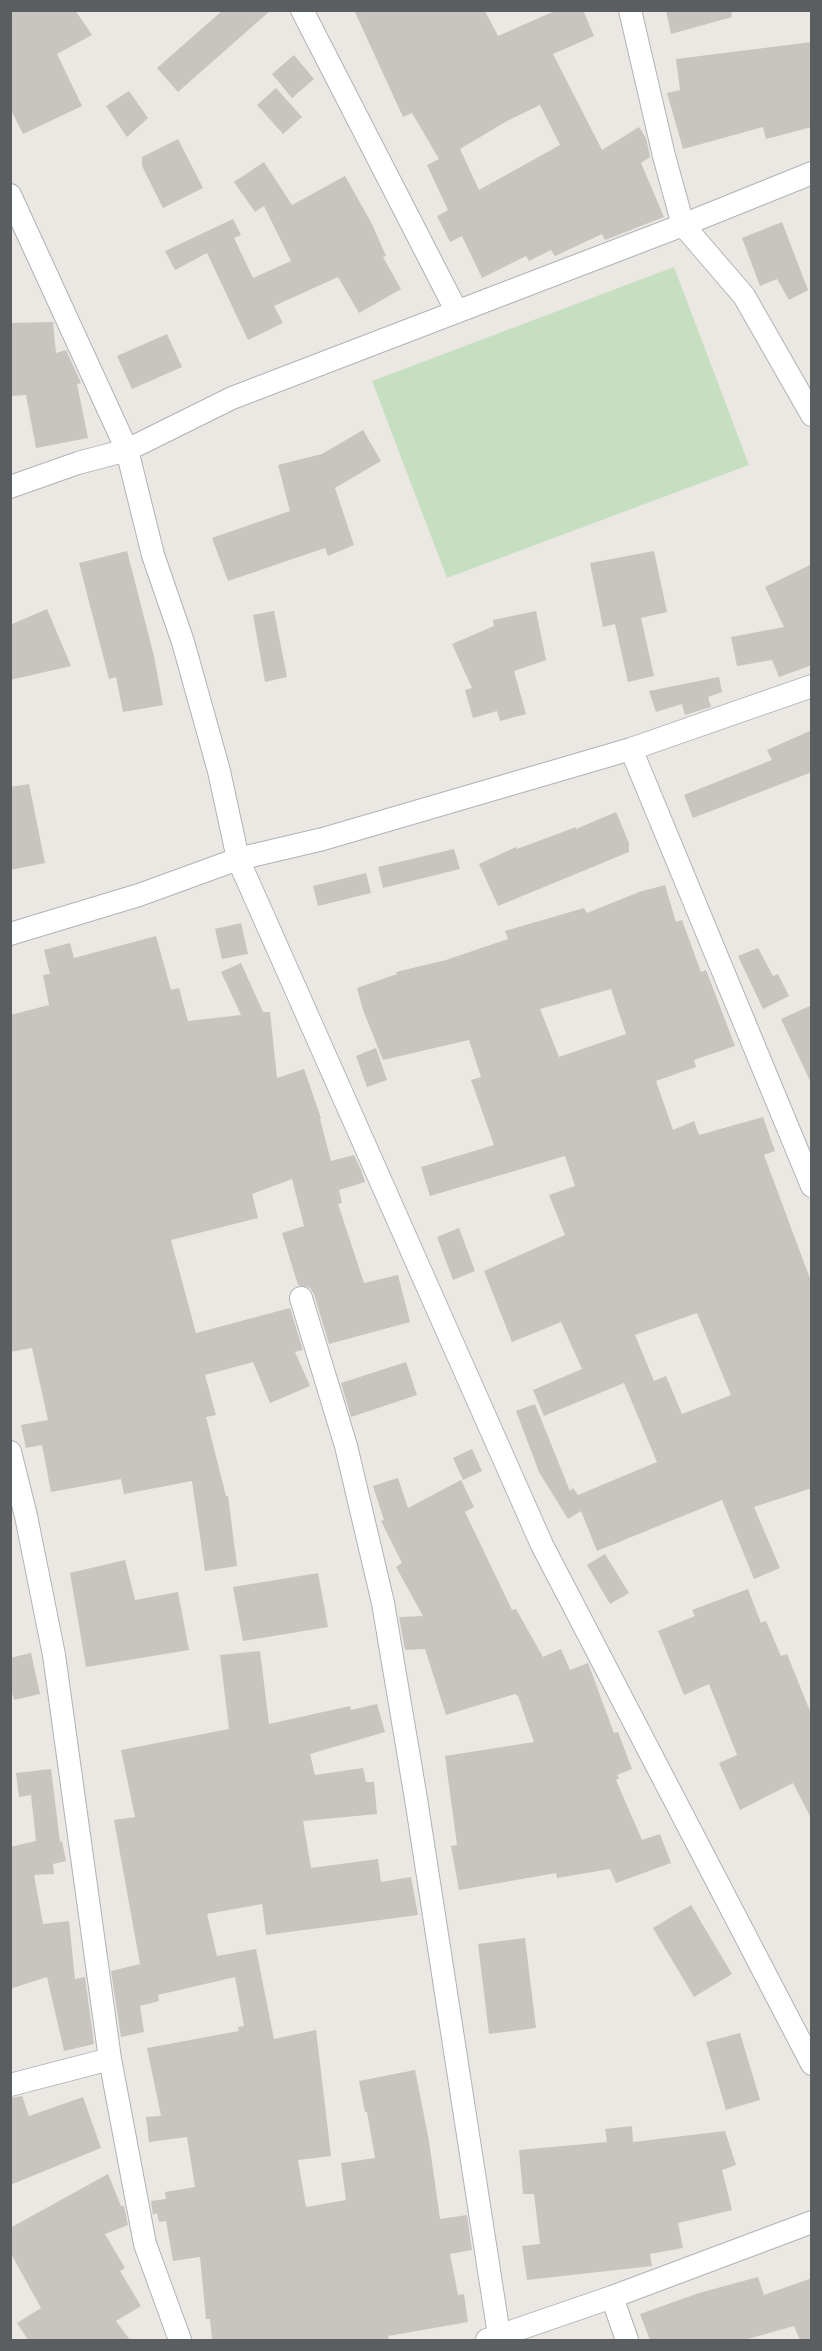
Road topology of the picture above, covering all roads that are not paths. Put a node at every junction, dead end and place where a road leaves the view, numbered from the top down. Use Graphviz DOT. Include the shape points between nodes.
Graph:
graph roads {
  1 [pos="302,10"];
  2 [pos="630,10"];
  3 [pos="812,173"];
  4 [pos="10,195"];
  5 [pos="683,225"];
  6 [pos="457,312"];
  7 [pos="812,415"];
  8 [pos="127,450"];
  9 [pos="10,487"];
  10 [pos="812,686"];
  11 [pos="631,749"];
  12 [pos="238,859"];
  13 [pos="10,933"];
  14 [pos="812,1186"];
  15 [pos="301,1298"];
  16 [pos="10,1452"];
  17 [pos="110,2059"];
  18 [pos="812,2064"];
  19 [pos="10,2085"];
  20 [pos="812,2222"];
  21 [pos="612,2297"];
  22 [pos="493,2338"];
  23 [pos="180,2340"];
  24 [pos="627,2340"];
  1 -- 6 [label="street"];
  2 -- 5 [label="street"];
  3 -- 5 [label="street"];
  4 -- 8 [label="street"];
  5 -- 6 [label="street"];
  5 -- 7 [label="street" via="744,296"];
  6 -- 8 [label="street" via="232,398"];
  8 -- 9 [label="street"];
  8 -- 12 [label="street" via="153,555 183,642 216,760"];
  10 -- 11 [label="street"];
  11 -- 12 [label="street" via="323,839"];
  11 -- 14 [label="street"];
  12 -- 13 [label="street" via="140,895"];
  12 -- 18 [label="street" via="542,1545"];
  15 -- 22 [label="street" via="346,1446 383,1604 418,1810"];
  16 -- 17 [label="street" via="54,1655"];
  17 -- 19 [label="street"];
  17 -- 23 [label="street" via="146,2244"];
  20 -- 21 [label="street"];
  21 -- 22 [label="street"];
  21 -- 24 [label="street"];
}
